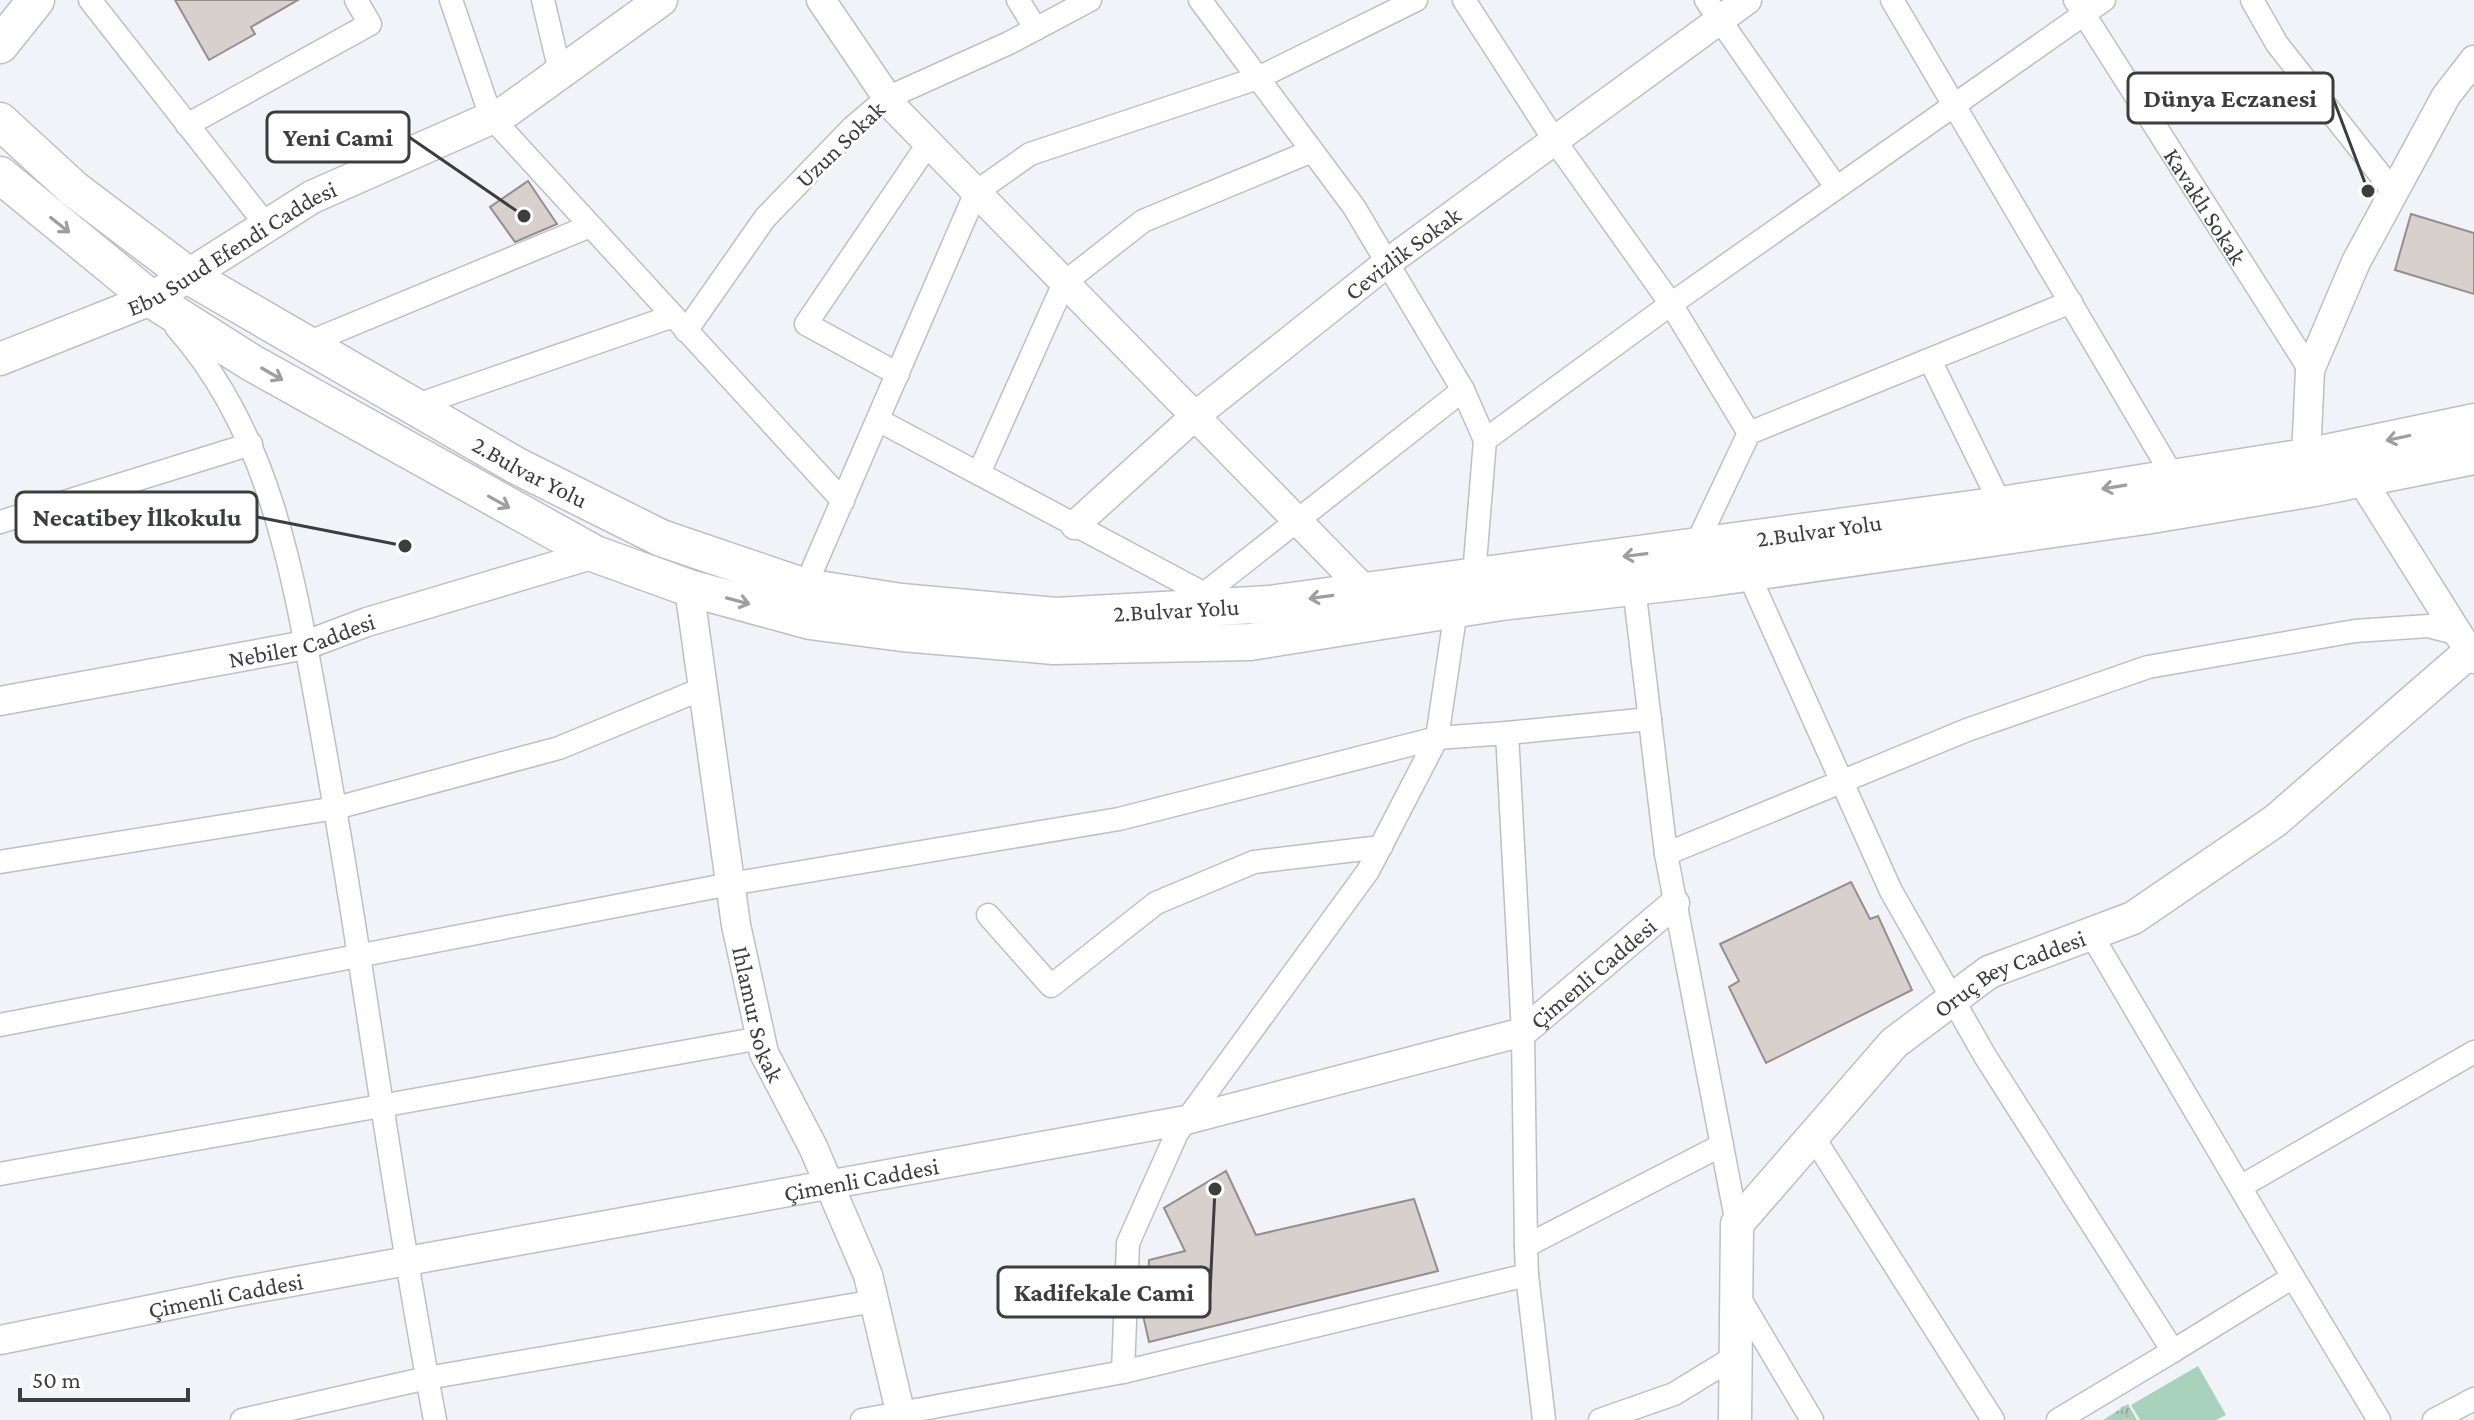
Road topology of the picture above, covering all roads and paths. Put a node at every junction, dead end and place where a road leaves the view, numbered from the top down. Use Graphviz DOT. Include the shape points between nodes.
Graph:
graph roads {
  1 [pos="36,0"];
  2 [pos="90,0"];
  3 [pos="356,0"];
  4 [pos="451,0"];
  5 [pos="543,0"];
  6 [pos="661,0"];
  7 [pos="821,0"];
  8 [pos="1018,0"];
  9 [pos="1090,0"];
  10 [pos="1200,0"];
  11 [pos="1416,0"];
  12 [pos="1464,0"];
  13 [pos="1747,0"];
  14 [pos="1892,0"];
  15 [pos="2104,0"];
  16 [pos="2252,0"];
  17 [pos="2080,7"];
  18 [pos="1714,10"];
  19 [pos="1036,29"];
  20 [pos="0,45"];
  21 [pos="2474,60"];
  22 [pos="560,72"];
  23 [pos="1258,78"];
  24 [pos="887,98"];
  25 [pos="1954,104"];
  26 [pos="491,117"];
  27 [pos="0,121"];
  28 [pos="187,125"];
  29 [pos="1555,141"];
  30 [pos="928,144"];
  31 [pos="1312,151"];
  32 [pos="0,175"];
  33 [pos="1836,187"];
  34 [pos="976,192"];
  35 [pos="2394,192"];
  36 [pos="267,226"];
  37 [pos="590,226"];
  38 [pos="1387,263"];
  39 [pos="189,276"];
  40 [pos="1064,283"];
  41 [pos="151,299"];
  42 [pos="2071,302"];
  43 [pos="1671,304"];
  44 [pos="680,324"];
  45 [pos="305,344"];
  46 [pos="0,359"];
  47 [pos="1930,360"];
  48 [pos="2310,370"];
  49 [pos="898,374"];
  50 [pos="1463,390"];
  51 [pos="414,406"];
  52 [pos="1195,416"];
  53 [pos="878,420"];
  54 [pos="2474,422"];
  55 [pos="1749,433"];
  56 [pos="1485,440"];
  57 [pos="251,444"];
  58 [pos="2474,456"];
  59 [pos="2306,457"];
  60 [pos="979,473"];
  61 [pos="2174,478"];
  62 [pos="2361,479"];
  63 [pos="843,501"];
  64 [pos="2001,505"];
  65 [pos="1298,521"];
  66 [pos="0,522"];
  67 [pos="1075,525"];
  68 [pos="1695,547"];
  69 [pos="595,554"];
  70 [pos="1748,573"];
  71 [pos="1474,575"];
  72 [pos="805,587"];
  73 [pos="1634,587"];
  74 [pos="689,588"];
  75 [pos="1365,590"];
  76 [pos="1216,600"];
  77 [pos="1456,610"];
  78 [pos="306,645"];
  79 [pos="2469,648"];
  80 [pos="704,688"];
  81 [pos="0,701"];
  82 [pos="1650,719"];
  83 [pos="1507,733"];
  84 [pos="1437,738"];
  85 [pos="1840,782"];
  86 [pos="336,808"];
  87 [pos="1381,847"];
  88 [pos="1666,854"];
  89 [pos="0,862"];
  90 [pos="730,884"];
  91 [pos="1675,903"];
  92 [pos="988,915"];
  93 [pos="2091,934"];
  94 [pos="359,954"];
  95 [pos="1953,998"];
  96 [pos="0,1025"];
  97 [pos="1523,1032"];
  98 [pos="761,1038"];
  99 [pos="2474,1052"];
  100 [pos="382,1105"];
  101 [pos="1186,1120"];
  102 [pos="1812,1135"];
  103 [pos="1722,1145"];
  104 [pos="0,1174"];
  105 [pos="829,1184"];
  106 [pos="2240,1187"];
  107 [pos="1737,1224"];
  108 [pos="1526,1246"];
  109 [pos="406,1263"];
  110 [pos="1527,1275"];
  111 [pos="2293,1277"];
  112 [pos="1736,1293"];
  113 [pos="875,1301"];
  114 [pos="0,1340"];
  115 [pos="2173,1351"];
  116 [pos="1736,1356"];
  117 [pos="1123,1372"];
  118 [pos="427,1378"];
  119 [pos="2474,1399"];
  120 [pos="900,1416"];
  121 [pos="242,1420"];
  122 [pos="435,1420"];
  123 [pos="862,1420"];
  124 [pos="1544,1420"];
  125 [pos="1600,1420"];
  126 [pos="1735,1420"];
  127 [pos="1812,1420"];
  128 [pos="1993,1420"];
  129 [pos="2058,1420"];
  130 [pos="2379,1420"];
  131 [pos="2434,1420"];
  1 -- 20 [label="main road"];
  2 -- 28 [label="street"];
  3 -- 28 [label="street" via="370,24"];
  4 -- 26 [label="street"];
  5 -- 22 [label="street"];
  6 -- 22 [label="main road, Ebu Suud Efendi Caddesi"];
  7 -- 24 [label="street"];
  8 -- 19 [label="street"];
  9 -- 19 [label="street, Uzun Sokak"];
  10 -- 23 [label="street"];
  11 -- 23 [label="street"];
  12 -- 29 [label="street"];
  13 -- 18 [label="street, Cevizlik Sokak"];
  14 -- 25 [label="street"];
  15 -- 17 [label="street"];
  16 -- 35 [label="street" via="2277,44"];
  17 -- 25 [label="street"];
  17 -- 48 [label="street, Kavaklı Sokak"];
  18 -- 29 [label="street, Cevizlik Sokak"];
  18 -- 33 [label="street"];
  19 -- 24 [label="street, Uzun Sokak"];
  21 -- 35 [label="street" via="2446,96"];
  22 -- 26 [label="main road, Ebu Suud Efendi Caddesi"];
  23 -- 31 [label="street"];
  23 -- 34 [label="street" via="1030,154"];
  24 -- 30 [label="street"];
  24 -- 44 [label="street, Uzun Sokak" via="765,218"];
  25 -- 33 [label="street"];
  25 -- 42 [label="street"];
  26 -- 36 [label="main road, Ebu Suud Efendi Caddesi" via="312,197"];
  26 -- 37 [label="street"];
  27 -- 39 [label="main road, 2.Bulvar Yolu" via="74,189"];
  28 -- 36 [label="street"];
  29 -- 38 [label="street, Cevizlik Sokak"];
  29 -- 43 [label="street"];
  30 -- 34 [label="street"];
  30 -- 49 [label="street" via="806,324"];
  31 -- 38 [label="street"];
  31 -- 40 [label="street" via="1143,221"];
  32 -- 41 [label="main road, 2.Bulvar Yolu, one-way"];
  33 -- 43 [label="street"];
  34 -- 40 [label="street"];
  34 -- 49 [label="street"];
  35 -- 48 [label="street" via="2356,262"];
  36 -- 39 [label="main road, Ebu Suud Efendi Caddesi"];
  37 -- 44 [label="street"];
  37 -- 45 [label="street"];
  38 -- 50 [label="street"];
  38 -- 52 [label="street, Cevizlik Sokak"];
  39 -- 41 [label="main road, Ebu Suud Efendi Caddesi"];
  39 -- 45 [label="main road, 2.Bulvar Yolu"];
  40 -- 52 [label="street"];
  40 -- 60 [label="street"];
  41 -- 46 [label="main road, Ebu Suud Efendi Caddesi"];
  41 -- 57 [label="street" via="207,362"];
  41 -- 69 [label="main road, 2.Bulvar Yolu, one-way" via="252,363"];
  42 -- 47 [label="street"];
  42 -- 61 [label="street"];
  43 -- 55 [label="street"];
  43 -- 56 [label="street"];
  44 -- 51 [label="street"];
  44 -- 63 [label="street"];
  45 -- 51 [label="main road, 2.Bulvar Yolu"];
  47 -- 55 [label="street"];
  47 -- 64 [label="street"];
  48 -- 59 [label="street"];
  49 -- 53 [label="street"];
  50 -- 56 [label="street"];
  50 -- 65 [label="street"];
  51 -- 72 [label="main road, 2.Bulvar Yolu" via="517,466 661,538"];
  52 -- 65 [label="street"];
  52 -- 67 [label="street, Cevizlik Sokak"];
  53 -- 60 [label="street"];
  53 -- 63 [label="street"];
  54 -- 59 [label="main road, 2.Bulvar Yolu, one-way"];
  55 -- 68 [label="street"];
  56 -- 71 [label="street"];
  57 -- 66 [label="street"];
  57 -- 78 [label="street" via="290,561"];
  58 -- 62 [label="main road, 2.Bulvar Yolu"];
  59 -- 61 [label="main road, 2.Bulvar Yolu"];
  60 -- 67 [label="street"];
  61 -- 64 [label="main road, 2.Bulvar Yolu, one-way"];
  62 -- 70 [label="main road, 2.Bulvar Yolu"];
  62 -- 79 [label="street"];
  63 -- 72 [label="street"];
  64 -- 68 [label="main road, 2.Bulvar Yolu"];
  65 -- 75 [label="street"];
  65 -- 76 [label="street"];
  67 -- 76 [label="street"];
  68 -- 71 [label="main road, 2.Bulvar Yolu, one-way"];
  69 -- 74 [label="main road, 2.Bulvar Yolu"];
  69 -- 78 [label="street, Nebiler Caddesi"];
  70 -- 73 [label="main road, 2.Bulvar Yolu"];
  70 -- 85 [label="street"];
  71 -- 75 [label="main road, 2.Bulvar Yolu"];
  71 -- 77 [label="street"];
  72 -- 76 [label="main road, 2.Bulvar Yolu" via="1056,616"];
  73 -- 77 [label="main road, 2.Bulvar Yolu"];
  73 -- 82 [label="street"];
  74 -- 77 [label="main road, 2.Bulvar Yolu, one-way" via="810,621 1054,646 1250,642"];
  74 -- 80 [label="street, Ihlamur Sokak"];
  75 -- 76 [label="main road, 2.Bulvar Yolu, one-way"];
  77 -- 84 [label="street"];
  78 -- 81 [label="street, Nebiler Caddesi"];
  78 -- 86 [label="street"];
  79 -- 85 [label="street" via="2428,626 2355,631 2148,667 1967,730"];
  79 -- 93 [label="main road, Oruç Bey Caddesi" via="2275,821 2133,918"];
  80 -- 86 [label="street" via="559,748"];
  80 -- 90 [label="street, Ihlamur Sokak"];
  82 -- 83 [label="street"];
  82 -- 88 [label="street"];
  83 -- 84 [label="street"];
  83 -- 97 [label="street"];
  84 -- 87 [label="street"];
  84 -- 90 [label="street" via="1119,819"];
  85 -- 88 [label="street"];
  85 -- 95 [label="street" via="1891,891"];
  86 -- 89 [label="street"];
  86 -- 94 [label="street"];
  87 -- 92 [label="street" via="1254,862 1156,903 1051,986"];
  87 -- 101 [label="street"];
  88 -- 91 [label="street"];
  90 -- 94 [label="street"];
  90 -- 98 [label="street, Ihlamur Sokak"];
  91 -- 97 [label="street, Çimenli Caddesi"];
  91 -- 103 [label="street"];
  93 -- 95 [label="main road, Oruç Bey Caddesi" via="1989,972"];
  93 -- 106 [label="street"];
  94 -- 96 [label="street"];
  94 -- 100 [label="street"];
  95 -- 102 [label="main road, Oruç Bey Caddesi" via="1894,1043"];
  95 -- 115 [label="street"];
  97 -- 101 [label="street, Çimenli Caddesi"];
  97 -- 108 [label="street"];
  98 -- 100 [label="street"];
  98 -- 105 [label="street, Ihlamur Sokak"];
  99 -- 106 [label="street"];
  100 -- 104 [label="street"];
  100 -- 109 [label="street"];
  101 -- 105 [label="street, Çimenli Caddesi"];
  101 -- 117 [label="street" via="1128,1243"];
  102 -- 107 [label="main road, Oruç Bey Caddesi"];
  102 -- 128 [label="street"];
  103 -- 107 [label="street"];
  103 -- 108 [label="street"];
  105 -- 109 [label="street, Çimenli Caddesi"];
  105 -- 113 [label="street, Ihlamur Sokak"];
  106 -- 111 [label="street"];
  107 -- 112 [label="main road"];
  108 -- 110 [label="street"];
  109 -- 114 [label="street, Çimenli Caddesi"];
  109 -- 118 [label="street"];
  110 -- 117 [label="street"];
  110 -- 124 [label="street"];
  111 -- 115 [label="street"];
  111 -- 130 [label="street"];
  112 -- 116 [label="main road"];
  112 -- 127 [label="street"];
  113 -- 118 [label="street"];
  113 -- 120 [label="street, Ihlamur Sokak"];
  115 -- 129 [label="street"];
  116 -- 125 [label="street" via="1674,1394"];
  116 -- 126 [label="main road"];
  117 -- 120 [label="street"];
  118 -- 121 [label="street"];
  118 -- 122 [label="street"];
  119 -- 131 [label="street"];
  120 -- 123 [label="street"];
}
